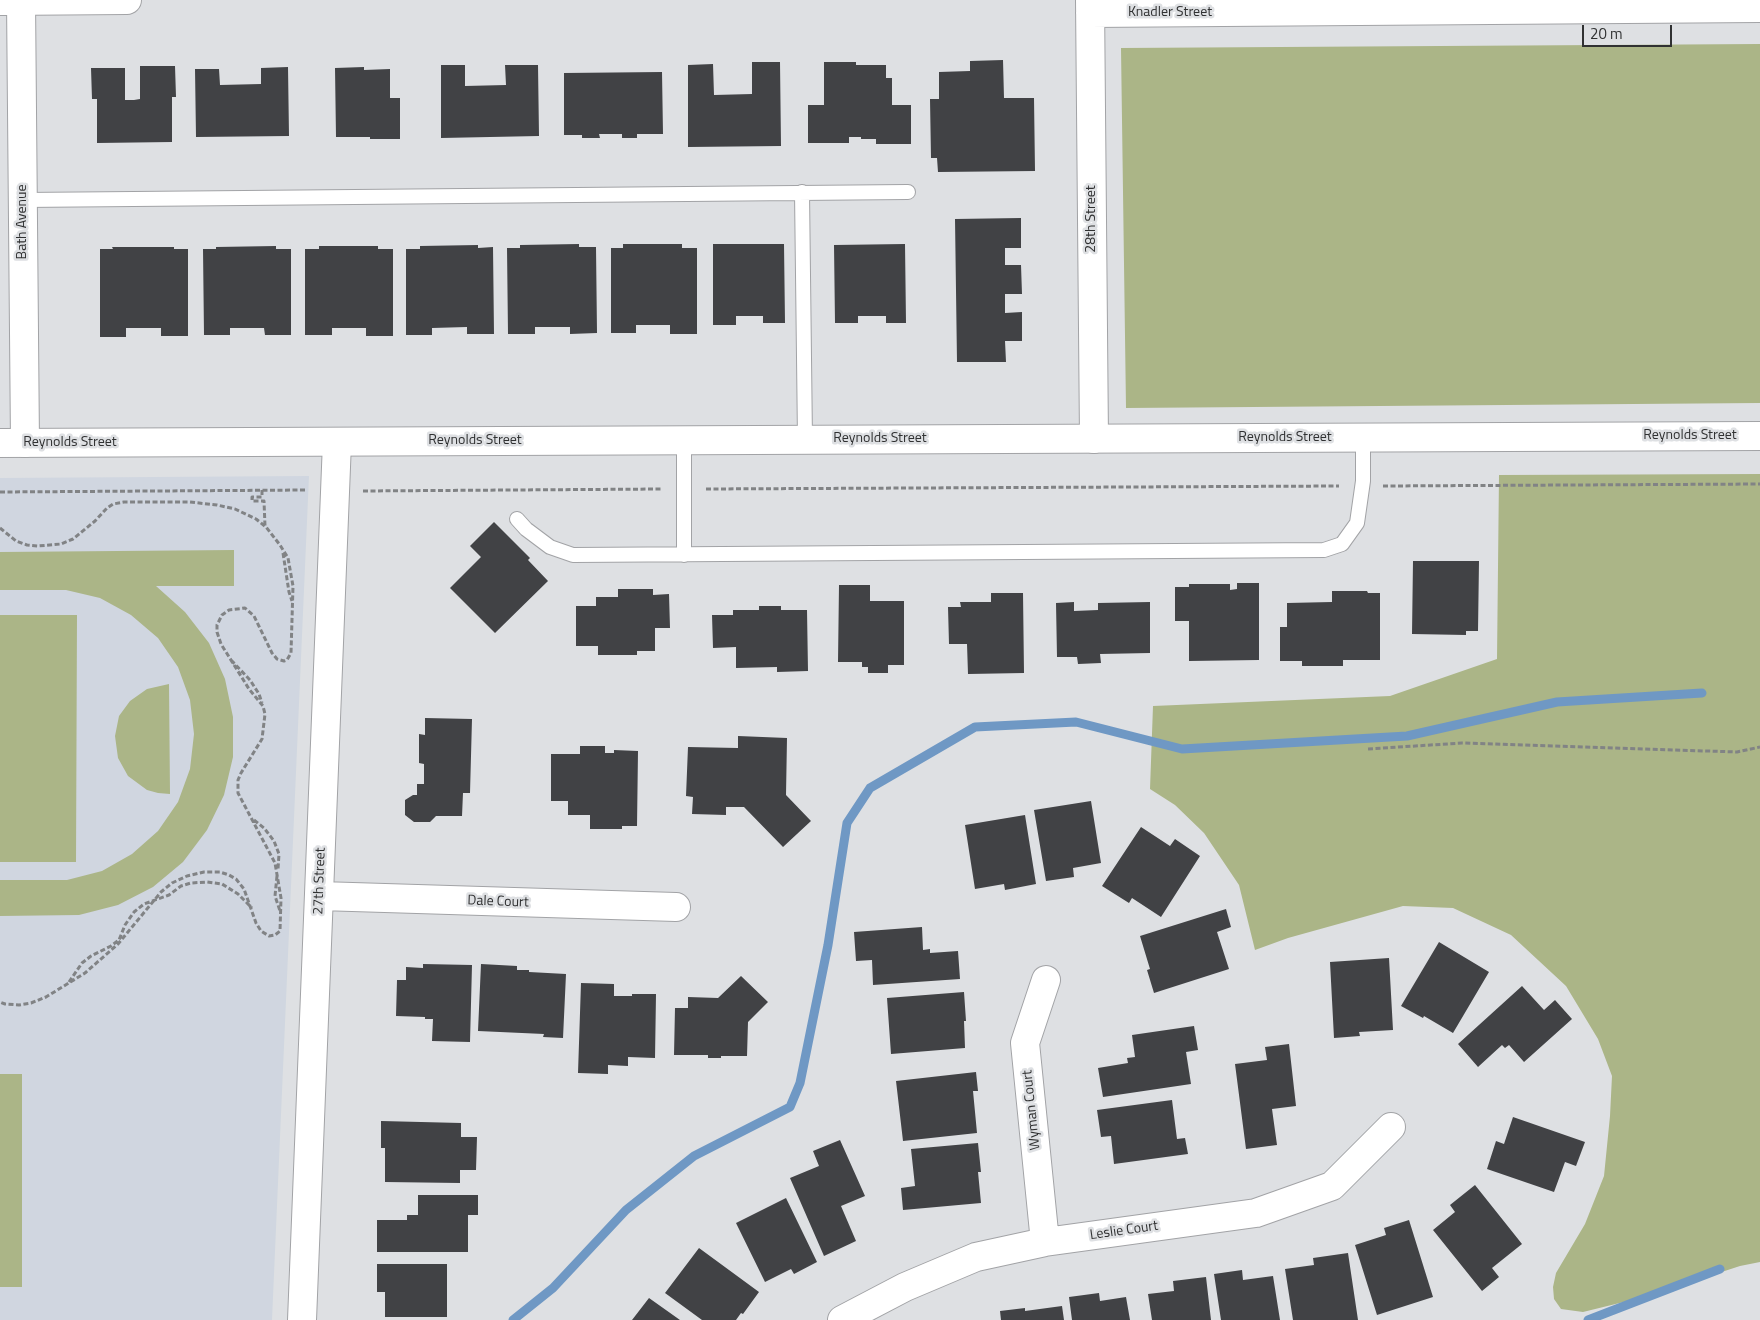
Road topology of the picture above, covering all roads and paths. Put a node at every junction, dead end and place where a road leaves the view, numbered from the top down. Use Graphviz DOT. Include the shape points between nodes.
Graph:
graph roads {
  1 [pos="127,0"];
  2 [pos="14,1"];
  3 [pos="1502,5"];
  4 [pos="1090,7"];
  5 [pos="1760,8"];
  6 [pos="802,192"];
  7 [pos="908,192"];
  8 [pos="23,200"];
  9 [pos="1760,436"];
  10 [pos="1094,438"];
  11 [pos="1364,438"];
  12 [pos="684,440"];
  13 [pos="804,440"];
  14 [pos="337,442"];
  15 [pos="12,443"];
  16 [pos="1760,484"];
  17 [pos="1363,486"];
  18 [pos="684,489"];
  19 [pos="262,490"];
  20 [pos="336,491"];
  21 [pos="0,492"];
  22 [pos="517,519"];
  23 [pos="266,527"];
  24 [pos="0,528"];
  25 [pos="684,555"];
  26 [pos="229,657"];
  27 [pos="263,706"];
  28 [pos="1760,747"];
  29 [pos="1368,749"];
  30 [pos="252,818"];
  31 [pos="277,872"];
  32 [pos="320,896"];
  33 [pos="155,899"];
  34 [pos="676,907"];
  35 [pos="252,909"];
  36 [pos="1046,980"];
  37 [pos="67,984"];
  38 [pos="0,1001"];
  39 [pos="1391,1127"];
  40 [pos="1046,1242"];
  41 [pos="302,1320"];
  42 [pos="842,1320"];
  1 -- 2 [label="street"];
  2 -- 8 [label="street, Bath Avenue"];
  3 -- 4 [label="street, Knadler Street"];
  3 -- 5 [label="street, Knadler Street"];
  4 -- 10 [label="street, 28th Street"];
  6 -- 7 [label="lane"];
  6 -- 8 [label="lane"];
  6 -- 13 [label="lane"];
  8 -- 15 [label="street, Bath Avenue"];
  9 -- 11 [label="street, Reynolds Street"];
  10 -- 11 [label="street, Reynolds Street"];
  10 -- 13 [label="street, Reynolds Street"];
  11 -- 17 [label="lane"];
  12 -- 13 [label="street, Reynolds Street"];
  12 -- 14 [label="street, Reynolds Street"];
  12 -- 18 [label="lane"];
  14 -- 15 [label="street, Reynolds Street"];
  14 -- 20 [label="street, 27th Street"];
  16 -- 17 [label="path"];
  17 -- 18 [label="path"];
  17 -- 25 [label="lane" via="1357,523 1342,544 1324,550"];
  18 -- 20 [label="path"];
  18 -- 25 [label="lane"];
  19 -- 20 [label="path"];
  19 -- 21 [label="path"];
  19 -- 23 [label="path" via="262,497 252,497 252,501 264,501"];
  20 -- 32 [label="street, 27th Street"];
  22 -- 25 [label="lane" via="550,547 573,555"];
  23 -- 24 [label="path" via="235,509 217,505 124,502 106,508 73,539 61,544 27,545"];
  23 -- 26 [label="path" via="283,550 293,603 292,653 287,660 277,659 254,616 245,608 238,608 222,614 217,624 221,644"];
  26 -- 27 [label="path"];
  26 -- 27 [label="path" via="250,680"];
  27 -- 30 [label="path" via="262,739 241,773 238,786"];
  28 -- 29 [label="path" via="1737,752 1462,743"];
  30 -- 31 [label="path"];
  30 -- 31 [label="path" via="274,841 279,854"];
  31 -- 35 [label="path" via="275,896 281,912 280,931 269,936 261,931"];
  32 -- 34 [label="street, Dale Court"];
  32 -- 41 [label="street, 27th Street"];
  33 -- 35 [label="path" via="169,895 181,886 206,882 229,887"];
  33 -- 35 [label="path" via="172,883 187,876 220,872 236,879"];
  33 -- 37 [label="path" via="104,959"];
  33 -- 37 [label="path" via="134,912 124,925 119,940 82,963"];
  36 -- 40 [label="street, Wyman Court" via="1025,1043"];
  37 -- 38 [label="path" via="31,1004 19,1006"];
  39 -- 40 [label="street, Leslie Court" via="1332,1186 1256,1213"];
  40 -- 42 [label="street, Leslie Court" via="976,1257 905,1287"];
}
